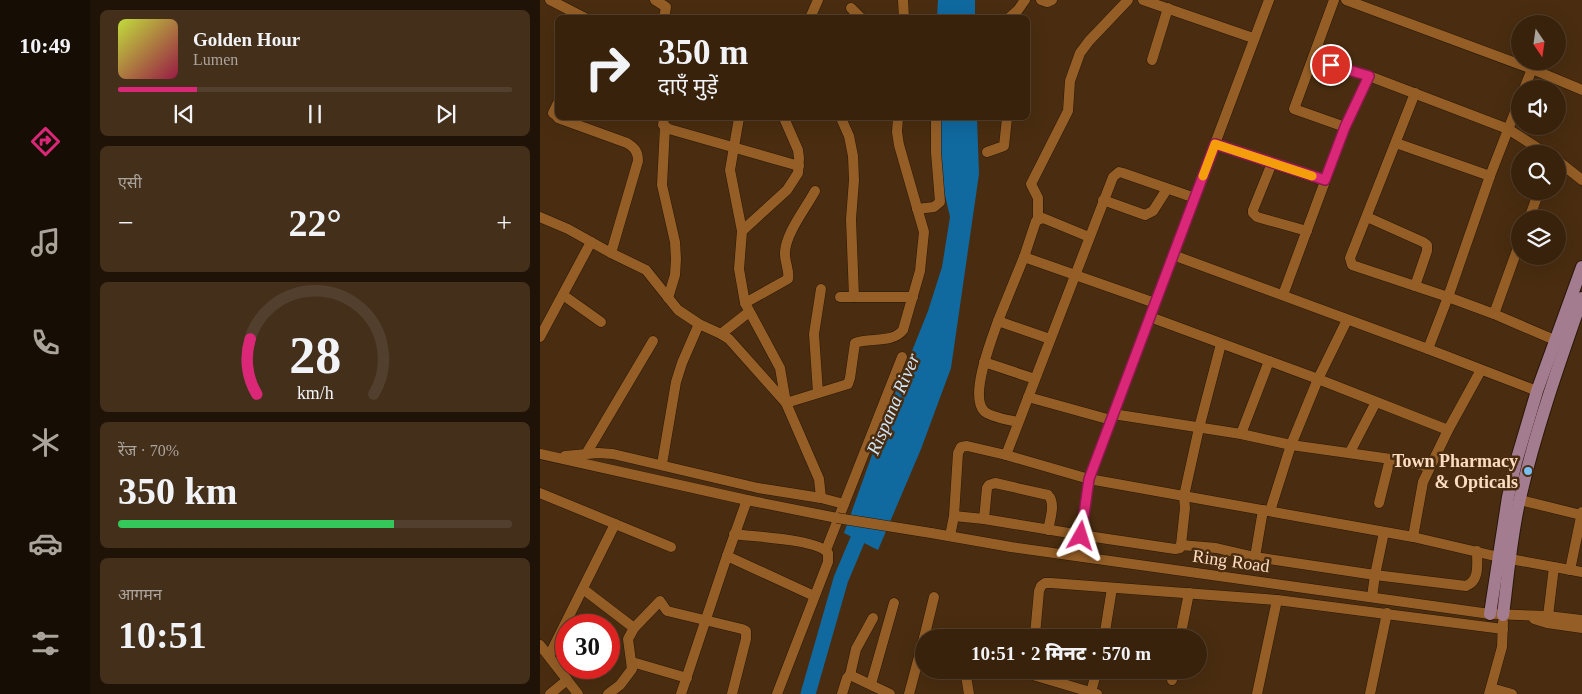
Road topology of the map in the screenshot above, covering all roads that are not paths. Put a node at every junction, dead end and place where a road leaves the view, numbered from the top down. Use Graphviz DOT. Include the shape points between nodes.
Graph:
graph roads {
  1 [pos="550,0"];
  2 [pos="655,0"];
  3 [pos="817,0"];
  4 [pos="904,0"];
  5 [pos="1025,0"];
  6 [pos="1041,0"];
  7 [pos="1052,0"];
  8 [pos="1128,0"];
  9 [pos="1143,0"];
  10 [pos="1269,0"];
  11 [pos="1334,0"];
  12 [pos="1346,0"];
  13 [pos="851,8"];
  14 [pos="1168,8"];
  15 [pos="578,15"];
  16 [pos="664,15"];
  17 [pos="811,15"];
  18 [pos="859,15"];
  19 [pos="904,15"];
  20 [pos="1013,15"];
  21 [pos="1253,38"];
  22 [pos="1152,60"];
  23 [pos="1312,60"];
  24 [pos="1511,61"];
  25 [pos="1534,70"];
  26 [pos="1369,76"];
  27 [pos="1582,90"];
  28 [pos="1414,93"];
  29 [pos="566,120"];
  30 [pos="740,120"];
  31 [pos="785,120"];
  32 [pos="842,120"];
  33 [pos="898,120"];
  34 [pos="936,120"];
  35 [pos="1007,120"];
  36 [pos="664,122"];
  37 [pos="1511,122"];
  38 [pos="1345,127"];
  39 [pos="1508,129"];
  40 [pos="1396,142"];
  41 [pos="1215,144"];
  42 [pos="1534,145"];
  43 [pos="734,148"];
  44 [pos="986,152"];
  45 [pos="1272,163"];
  46 [pos="799,166"];
  47 [pos="1566,167"];
  48 [pos="1490,176"];
  49 [pos="1325,180"];
  50 [pos="1582,180"];
  51 [pos="1167,189"];
  52 [pos="815,192"];
  53 [pos="1195,198"];
  54 [pos="1103,200"];
  55 [pos="917,209"];
  56 [pos="540,217"];
  57 [pos="1367,217"];
  58 [pos="1038,219"];
  59 [pos="742,231"];
  60 [pos="1307,231"];
  61 [pos="1089,237"];
  62 [pos="591,242"];
  63 [pos="611,253"];
  64 [pos="1173,255"];
  65 [pos="1024,257"];
  66 [pos="1512,265"];
  67 [pos="1582,267"];
  68 [pos="1075,274"];
  69 [pos="1415,286"];
  70 [pos="821,289"];
  71 [pos="563,295"];
  72 [pos="1282,295"];
  73 [pos="854,296"];
  74 [pos="840,297"];
  75 [pos="913,297"];
  76 [pos="1448,297"];
  77 [pos="668,298"];
  78 [pos="1582,298"];
  79 [pos="1155,303"];
  80 [pos="747,308"];
  81 [pos="1494,314"];
  82 [pos="1150,317"];
  83 [pos="1347,320"];
  84 [pos="998,321"];
  85 [pos="601,322"];
  86 [pos="699,324"];
  87 [pos="721,334"];
  88 [pos="540,337"];
  89 [pos="1050,339"];
  90 [pos="653,341"];
  91 [pos="1557,341"];
  92 [pos="1221,344"];
  93 [pos="1428,349"];
  94 [pos="902,357"];
  95 [pos="1269,361"];
  96 [pos="984,362"];
  97 [pos="1481,370"];
  98 [pos="1035,379"];
  99 [pos="1318,379"];
  100 [pos="1537,391"];
  101 [pos="818,394"];
  102 [pos="1028,397"];
  103 [pos="1376,402"];
  104 [pos="786,403"];
  105 [pos="1112,417"];
  106 [pos="1017,422"];
  107 [pos="1199,428"];
  108 [pos="1448,430"];
  109 [pos="1241,434"];
  110 [pos="1291,445"];
  111 [pos="1350,452"];
  112 [pos="540,454"];
  113 [pos="586,454"];
  114 [pos="1006,455"];
  115 [pos="556,457"];
  116 [pos="1390,459"];
  117 [pos="662,464"];
  118 [pos="1430,467"];
  119 [pos="1089,479"];
  120 [pos="540,493"];
  121 [pos="1184,496"];
  122 [pos="821,498"];
  123 [pos="747,500"];
  124 [pos="1520,500"];
  125 [pos="1379,503"];
  126 [pos="844,504"];
  127 [pos="1267,511"];
  128 [pos="1582,514"];
  129 [pos="954,516"];
  130 [pos="984,519"];
  131 [pos="615,524"];
  132 [pos="1048,530"];
  133 [pos="1384,532"];
  134 [pos="734,534"];
  135 [pos="950,536"];
  136 [pos="1081,536"];
  137 [pos="1413,537"];
  138 [pos="1181,545"];
  139 [pos="671,547"];
  140 [pos="826,550"];
  141 [pos="1477,551"];
  142 [pos="727,556"];
  143 [pos="1079,556"];
  144 [pos="1255,557"];
  145 [pos="1504,558"];
  146 [pos="1554,567"];
  147 [pos="1570,570"];
  148 [pos="1582,572"];
  149 [pos="1375,575"];
  150 [pos="1112,588"];
  151 [pos="583,589"];
  152 [pos="1189,593"];
  153 [pos="814,596"];
  154 [pos="1372,597"];
  155 [pos="934,598"];
  156 [pos="1277,600"];
  157 [pos="894,603"];
  158 [pos="1387,614"];
  159 [pos="1490,614"];
  160 [pos="1503,615"];
  161 [pos="1527,616"];
  162 [pos="1548,616"];
  163 [pos="873,618"];
  164 [pos="706,620"];
  165 [pos="1582,620"];
  166 [pos="634,628"];
  167 [pos="1582,628"];
  168 [pos="926,629"];
  169 [pos="1036,629"];
  170 [pos="1105,629"];
  171 [pos="1182,629"];
  172 [pos="1503,629"];
  173 [pos="540,646"];
  174 [pos="549,656"];
  175 [pos="632,662"];
  176 [pos="915,672"];
  177 [pos="851,675"];
  178 [pos="687,678"];
  179 [pos="966,679"];
  180 [pos="1047,679"];
  181 [pos="1095,679"];
  182 [pos="567,680"];
  183 [pos="871,684"];
  184 [pos="1490,691"];
  185 [pos="1094,693"];
  186 [pos="550,694"];
  187 [pos="578,694"];
  188 [pos="608,694"];
  189 [pos="682,694"];
  190 [pos="732,694"];
  191 [pos="777,694"];
  192 [pos="842,694"];
  193 [pos="890,694"];
  194 [pos="909,694"];
  195 [pos="969,694"];
  196 [pos="1257,694"];
  197 [pos="1370,694"];
  198 [pos="1512,694"];
  1 -- 15 [label="street"];
  2 -- 16 [label="street" via="666,6"];
  3 -- 17 [label="street"];
  4 -- 19 [label="street"];
  5 -- 20 [label="street"];
  6 -- 7 [label="street"];
  8 -- 58 [label="street" via="1080,53 1070,81 1068,111 1031,184 1038,198"];
  9 -- 14 [label="street"];
  10 -- 21 [label="street"];
  11 -- 23 [label="street"];
  12 -- 24 [label="street"];
  13 -- 18 [label="street"];
  14 -- 21 [label="street"];
  14 -- 22 [label="street"];
  21 -- 41 [label="street"];
  23 -- 26 [label="street"];
  23 -- 38 [label="street" via="1294,109"];
  25 -- 27 [label="street"];
  26 -- 28 [label="street"];
  26 -- 38 [label="street"];
  28 -- 39 [label="street"];
  28 -- 40 [label="street"];
  29 -- 63 [label="street" via="627,143 638,154"];
  30 -- 43 [label="street"];
  31 -- 46 [label="street" via="798,150"];
  32 -- 73 [label="street" via="853,156"];
  33 -- 55 [label="street" via="899,145"];
  34 -- 55 [label="street" via="940,202 934,207"];
  35 -- 44 [label="street" via="1004,146"];
  36 -- 43 [label="street"];
  36 -- 77 [label="street" via="662,185 676,259"];
  37 -- 39 [label="street"];
  38 -- 49 [label="street"];
  39 -- 42 [label="street"];
  39 -- 48 [label="street"];
  40 -- 48 [label="street"];
  40 -- 57 [label="street"];
  41 -- 45 [label="street"];
  41 -- 53 [label="street"];
  43 -- 46 [label="street"];
  43 -- 59 [label="street" via="730,170"];
  45 -- 49 [label="street"];
  45 -- 60 [label="street" via="1253,213 1257,217"];
  46 -- 59 [label="street" via="798,174 787,190"];
  47 -- 50 [label="street"];
  48 -- 76 [label="street"];
  49 -- 60 [label="street"];
  51 -- 53 [label="street"];
  51 -- 54 [label="street" via="1153,211 1145,215"];
  51 -- 54 [label="street" via="1119,172 1113,177"];
  52 -- 80 [label="street" via="786,246 788,280"];
  53 -- 64 [label="street"];
  54 -- 61 [label="street"];
  55 -- 75 [label="street" via="924,241"];
  56 -- 62 [label="street"];
  57 -- 69 [label="street" via="1427,245"];
  57 -- 69 [label="street" via="1350,258 1352,265"];
  58 -- 61 [label="street" via="1043,218"];
  58 -- 65 [label="street"];
  59 -- 80 [label="street" via="739,269"];
  60 -- 72 [label="street"];
  61 -- 68 [label="street"];
  62 -- 63 [label="street"];
  62 -- 71 [label="street"];
  63 -- 77 [label="street" via="646,270"];
  64 -- 72 [label="street"];
  64 -- 79 [label="street"];
  65 -- 68 [label="street"];
  65 -- 84 [label="street"];
  66 -- 81 [label="street"];
  67 -- 91 [label="main road"];
  68 -- 79 [label="street"];
  68 -- 89 [label="street"];
  69 -- 76 [label="street"];
  70 -- 101 [label="street" via="814,334"];
  71 -- 85 [label="street"];
  71 -- 88 [label="street"];
  72 -- 83 [label="street"];
  73 -- 74 [label="street"];
  73 -- 75 [label="street"];
  75 -- 101 [label="street" via="900,333 892,338 855,343 848,384"];
  76 -- 81 [label="street"];
  76 -- 93 [label="street"];
  77 -- 86 [label="street" via="678,310"];
  78 -- 124 [label="main road" via="1547,398"];
  79 -- 82 [label="street"];
  80 -- 87 [label="street"];
  80 -- 104 [label="street" via="780,368"];
  81 -- 91 [label="street"];
  82 -- 92 [label="street"];
  82 -- 105 [label="street"];
  83 -- 93 [label="street"];
  83 -- 99 [label="street"];
  84 -- 89 [label="street"];
  84 -- 96 [label="street"];
  86 -- 87 [label="street"];
  86 -- 117 [label="street" via="676,382"];
  87 -- 104 [label="street"];
  89 -- 98 [label="street"];
  90 -- 113 [label="street"];
  91 -- 100 [label="main road"];
  92 -- 95 [label="street"];
  92 -- 107 [label="street"];
  93 -- 97 [label="street"];
  94 -- 126 [label="street"];
  95 -- 99 [label="street"];
  95 -- 109 [label="street"];
  96 -- 98 [label="street"];
  96 -- 106 [label="street" via="979,395 981,406 989,414"];
  97 -- 100 [label="street"];
  97 -- 108 [label="street"];
  98 -- 102 [label="street"];
  99 -- 103 [label="street"];
  99 -- 110 [label="street"];
  100 -- 145 [label="main road" via="1511,478"];
  101 -- 104 [label="street"];
  102 -- 105 [label="street"];
  102 -- 106 [label="street"];
  103 -- 108 [label="street"];
  103 -- 111 [label="street"];
  104 -- 122 [label="street" via="819,479"];
  105 -- 107 [label="street"];
  105 -- 119 [label="street"];
  106 -- 114 [label="street"];
  107 -- 109 [label="street"];
  107 -- 121 [label="street"];
  108 -- 118 [label="street"];
  109 -- 110 [label="street"];
  110 -- 111 [label="street"];
  110 -- 127 [label="street"];
  111 -- 116 [label="street"];
  112 -- 115 [label="street"];
  113 -- 115 [label="street"];
  113 -- 117 [label="street" via="607,453"];
  114 -- 119 [label="street"];
  114 -- 129 [label="street" via="972,446 961,448"];
  115 -- 123 [label="street, Ring Road"];
  116 -- 118 [label="street"];
  116 -- 125 [label="street"];
  117 -- 122 [label="street" via="758,488"];
  118 -- 137 [label="street" via="1420,492"];
  119 -- 121 [label="street"];
  119 -- 136 [label="street"];
  120 -- 131 [label="street"];
  121 -- 127 [label="street"];
  121 -- 138 [label="street"];
  122 -- 126 [label="street"];
  123 -- 134 [label="street"];
  123 -- 135 [label="street, Ring Road, bridge"];
  124 -- 128 [label="street"];
  124 -- 145 [label="main road"];
  126 -- 140 [label="street"];
  127 -- 133 [label="street"];
  127 -- 144 [label="street"];
  128 -- 147 [label="street"];
  129 -- 130 [label="street"];
  129 -- 135 [label="street"];
  130 -- 132 [label="street"];
  130 -- 132 [label="street" via="987,488 995,483 1048,495 1052,505"];
  131 -- 139 [label="street"];
  131 -- 151 [label="street"];
  132 -- 136 [label="street"];
  133 -- 137 [label="street"];
  133 -- 149 [label="street"];
  134 -- 140 [label="street" via="802,542"];
  134 -- 142 [label="street"];
  135 -- 143 [label="street, Ring Road"];
  136 -- 138 [label="street" via="1175,549"];
  136 -- 143 [label="street"];
  137 -- 141 [label="street"];
  138 -- 144 [label="street" via="1216,548"];
  140 -- 153 [label="street" via="829,557"];
  141 -- 145 [label="street"];
  141 -- 149 [label="street" via="1476,577 1472,584 1466,586"];
  142 -- 153 [label="street"];
  142 -- 164 [label="street"];
  143 -- 154 [label="street, Ring Road"];
  144 -- 149 [label="street"];
  145 -- 146 [label="street"];
  145 -- 159 [label="main road"];
  145 -- 160 [label="main road"];
  146 -- 147 [label="street"];
  146 -- 162 [label="street"];
  147 -- 148 [label="street"];
  149 -- 154 [label="street"];
  150 -- 152 [label="street"];
  150 -- 169 [label="street" via="1051,583 1041,586"];
  150 -- 170 [label="street"];
  151 -- 166 [label="street"];
  151 -- 174 [label="street"];
  152 -- 156 [label="street"];
  152 -- 171 [label="street"];
  153 -- 191 [label="street"];
  154 -- 159 [label="street, Ring Road"];
  155 -- 168 [label="street"];
  156 -- 158 [label="street"];
  156 -- 196 [label="street"];
  157 -- 183 [label="street"];
  158 -- 172 [label="street"];
  158 -- 197 [label="street"];
  159 -- 160 [label="street, Ring Road"];
  160 -- 161 [label="street, Ring Road"];
  160 -- 172 [label="street"];
  161 -- 162 [label="street, Ring Road"];
  161 -- 167 [label="street, Ring Road" via="1547,623"];
  162 -- 165 [label="street, Ring Road"];
  163 -- 177 [label="street" via="856,649"];
  164 -- 166 [label="street" via="667,611 660,601"];
  164 -- 178 [label="street"];
  164 -- 190 [label="street" via="746,631"];
  166 -- 175 [label="street" via="628,638"];
  172 -- 184 [label="street" via="1502,647"];
  173 -- 174 [label="street"];
  174 -- 182 [label="street"];
  175 -- 178 [label="street"];
  175 -- 188 [label="street" via="628,675"];
  176 -- 194 [label="street"];
  177 -- 183 [label="street"];
  177 -- 192 [label="street"];
  178 -- 189 [label="street"];
  179 -- 195 [label="street"];
  180 -- 185 [label="street"];
  181 -- 185 [label="street"];
  182 -- 186 [label="street"];
  182 -- 187 [label="street"];
  183 -- 193 [label="street"];
  184 -- 198 [label="street"];
}
